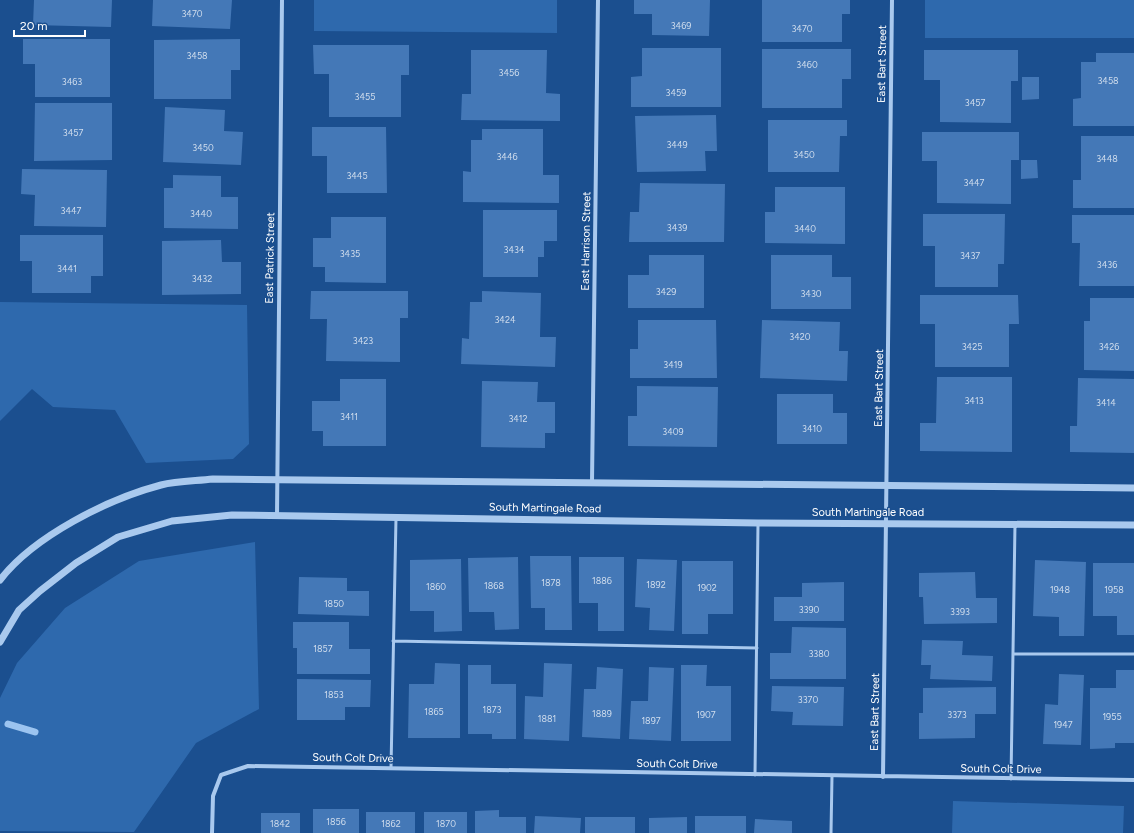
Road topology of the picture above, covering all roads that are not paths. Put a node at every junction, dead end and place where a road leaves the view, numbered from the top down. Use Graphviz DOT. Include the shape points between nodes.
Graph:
graph roads {
  1 [pos="282,0"];
  2 [pos="598,0"];
  3 [pos="892,0"];
  4 [pos="277,480"];
  5 [pos="592,482"];
  6 [pos="887,484"];
  7 [pos="1134,488"];
  8 [pos="277,516"];
  9 [pos="396,517"];
  10 [pos="758,523"];
  11 [pos="886,523"];
  12 [pos="1015,524"];
  13 [pos="1134,525"];
  14 [pos="0,580"];
  15 [pos="393,641"];
  16 [pos="0,642"];
  17 [pos="757,648"];
  18 [pos="1013,654"];
  19 [pos="1134,654"];
  20 [pos="391,768"];
  21 [pos="755,775"];
  22 [pos="832,776"];
  23 [pos="884,777"];
  24 [pos="1011,778"];
  25 [pos="1134,780"];
  26 [pos="212,833"];
  27 [pos="831,833"];
  1 -- 4 [label="street, East Patrick Street"];
  2 -- 5 [label="street, East Harrison Street"];
  3 -- 6 [label="street, East Bart Street"];
  4 -- 5 [label="street"];
  4 -- 8 [label="street, East Patrick Street"];
  4 -- 14 [label="street" via="163,484 130,495 74,521 11,565"];
  5 -- 6 [label="street"];
  6 -- 7 [label="street"];
  6 -- 11 [label="street, East Bart Street"];
  8 -- 9 [label="street, South Martingale Road"];
  8 -- 16 [label="street, South Martingale Road" via="232,515 172,521 118,538 76,563 40,591 19,610"];
  9 -- 10 [label="street, South Martingale Road"];
  9 -- 15 [label="lane"];
  10 -- 11 [label="street, South Martingale Road"];
  10 -- 17 [label="lane"];
  11 -- 12 [label="street, South Martingale Road"];
  11 -- 23 [label="street, East Bart Street"];
  12 -- 13 [label="street, South Martingale Road"];
  12 -- 18 [label="lane"];
  15 -- 17 [label="lane"];
  15 -- 20 [label="lane"];
  17 -- 21 [label="lane"];
  18 -- 19 [label="lane"];
  18 -- 24 [label="lane"];
  20 -- 21 [label="street, South Colt Drive"];
  20 -- 26 [label="street, South Colt Drive" via="248,766 221,775 213,796"];
  21 -- 22 [label="street, South Colt Drive"];
  22 -- 23 [label="street, South Colt Drive"];
  22 -- 27 [label="lane"];
  23 -- 24 [label="street, South Colt Drive"];
  24 -- 25 [label="street, South Colt Drive"];
}
